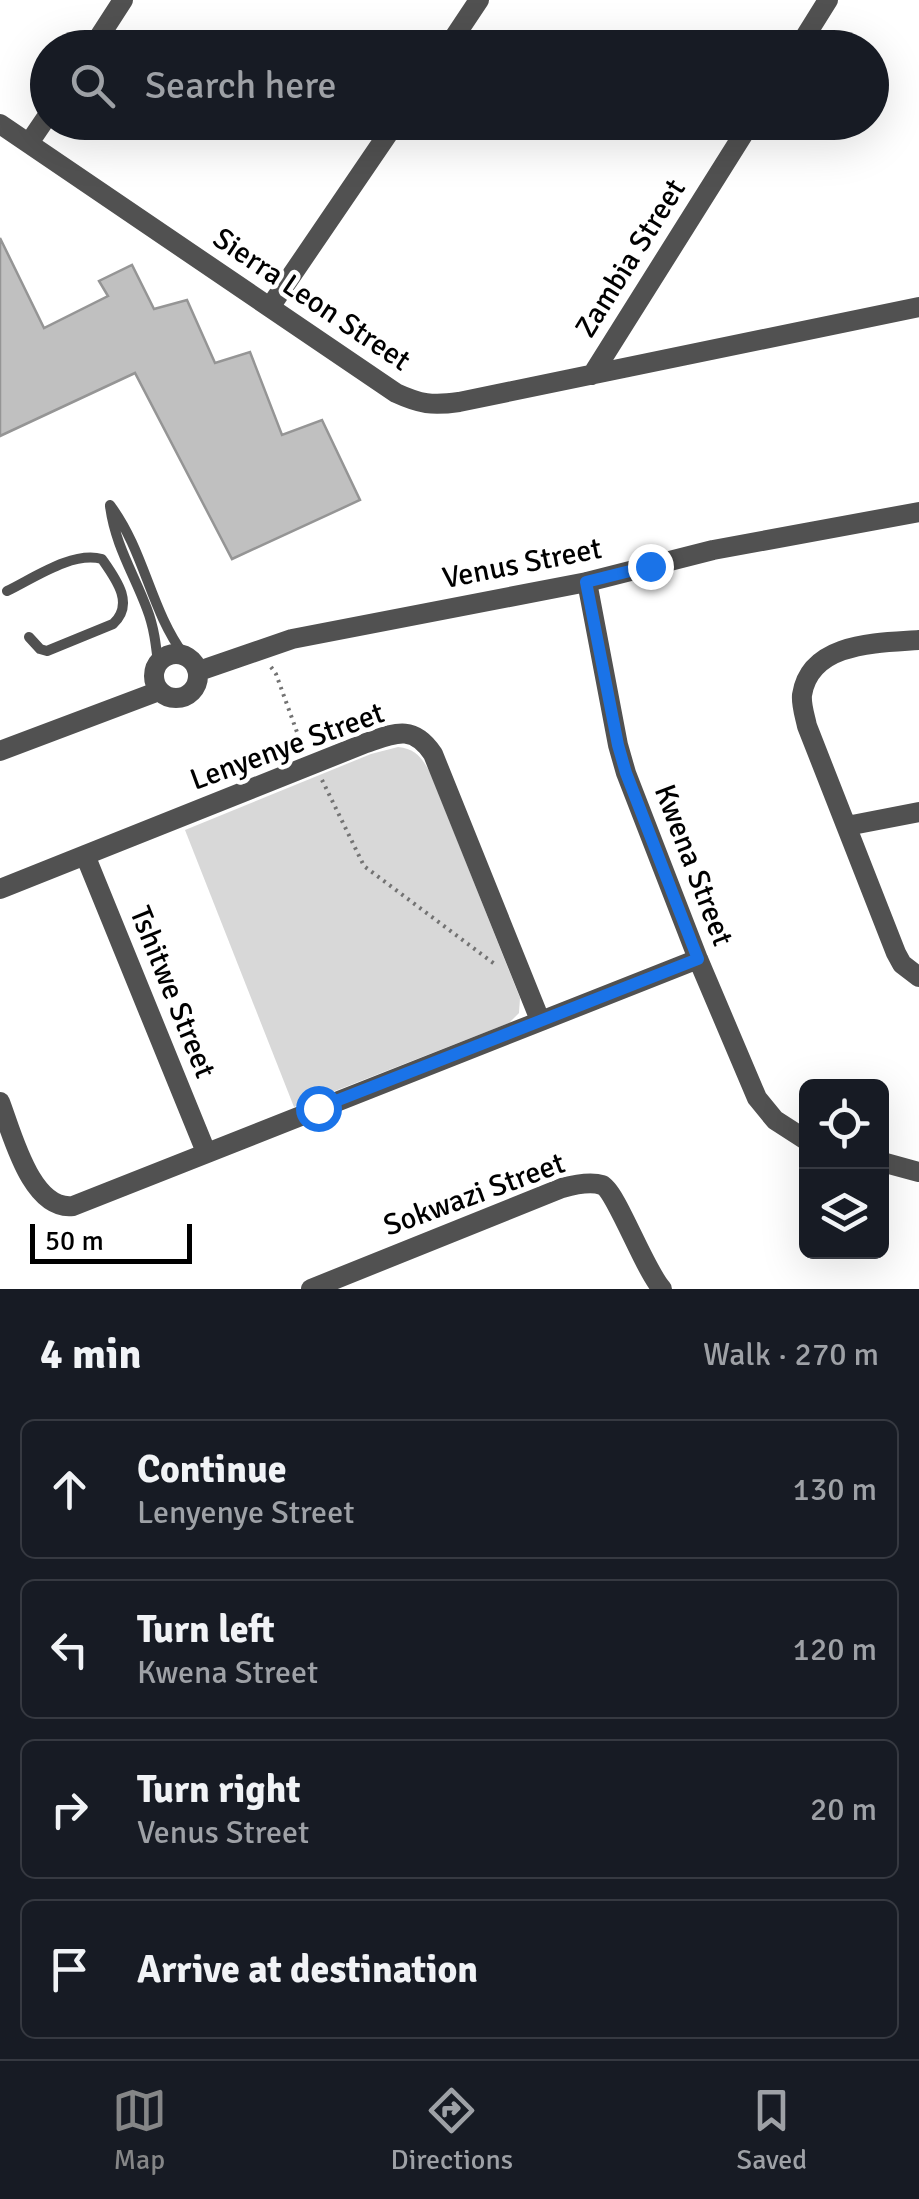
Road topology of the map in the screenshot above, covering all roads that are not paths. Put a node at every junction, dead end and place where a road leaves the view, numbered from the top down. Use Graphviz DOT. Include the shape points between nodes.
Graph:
graph roads {
  1 [pos="123,0"];
  2 [pos="479,0"];
  3 [pos="828,0"];
  4 [pos="104,30"];
  5 [pos="459,30"];
  6 [pos="809,30"];
  7 [pos="0,124"];
  8 [pos="31,140"];
  9 [pos="384,140"];
  10 [pos="740,140"];
  11 [pos="29,143"];
  12 [pos="919,306"];
  13 [pos="270,307"];
  14 [pos="592,375"];
  15 [pos="919,512"];
  16 [pos="586,582"];
  17 [pos="7,591"];
  18 [pos="29,637"];
  19 [pos="919,640"];
  20 [pos="184,654"];
  21 [pos="158,663"];
  22 [pos="198,671"];
  23 [pos="159,690"];
  24 [pos="0,751"];
  25 [pos="919,812"];
  26 [pos="846,826"];
  27 [pos="85,855"];
  28 [pos="0,889"];
  29 [pos="698,959"];
  30 [pos="919,977"];
  31 [pos="540,1020"];
  32 [pos="0,1102"];
  33 [pos="799,1137"];
  34 [pos="206,1152"];
  35 [pos="889,1164"];
  36 [pos="919,1172"];
  37 [pos="310,1289"];
  38 [pos="662,1289"];
  1 -- 4 [label="street"];
  2 -- 5 [label="street"];
  3 -- 6 [label="street"];
  7 -- 11 [label="street, Sierra Leon Street"];
  8 -- 11 [label="street"];
  9 -- 13 [label="street"];
  10 -- 14 [label="street, Zambia Street"];
  11 -- 13 [label="street, Sierra Leon Street"];
  12 -- 14 [label="street, Sierra Leon Street"];
  13 -- 14 [label="street, Sierra Leon Street" via="396,393 424,404"];
  15 -- 16 [label="street, Venus Street" via="713,550"];
  16 -- 22 [label="street, Venus Street" via="292,638"];
  16 -- 29 [label="street, Kwena Street" via="626,773"];
  17 -- 18 [label="lane" via="91,556 102,559 122,595 125,608 113,624 47,651"];
  19 -- 26 [label="street" via="849,649 822,659 808,675 801,699 807,726"];
  20 -- 21 [label="street"];
  20 -- 21 [label="lane" via="110,505 113,532 154,629"];
  20 -- 22 [label="street"];
  21 -- 23 [label="street"];
  22 -- 23 [label="street" via="186,697"];
  23 -- 24 [label="street"];
  25 -- 26 [label="street"];
  26 -- 30 [label="street" via="896,953"];
  27 -- 28 [label="street, Lenyenye Street"];
  27 -- 31 [label="street, Lenyenye Street" via="366,743 414,735 433,754"];
  27 -- 34 [label="street, Tshitwe Street"];
  29 -- 31 [label="street"];
  29 -- 33 [label="street, Kwena Street" via="757,1098"];
  31 -- 34 [label="street"];
  32 -- 34 [label="street" via="32,1181 64,1207"];
  35 -- 36 [label="street"];
  37 -- 38 [label="street, Sokwazi Street" via="582,1184 607,1189"];
}
